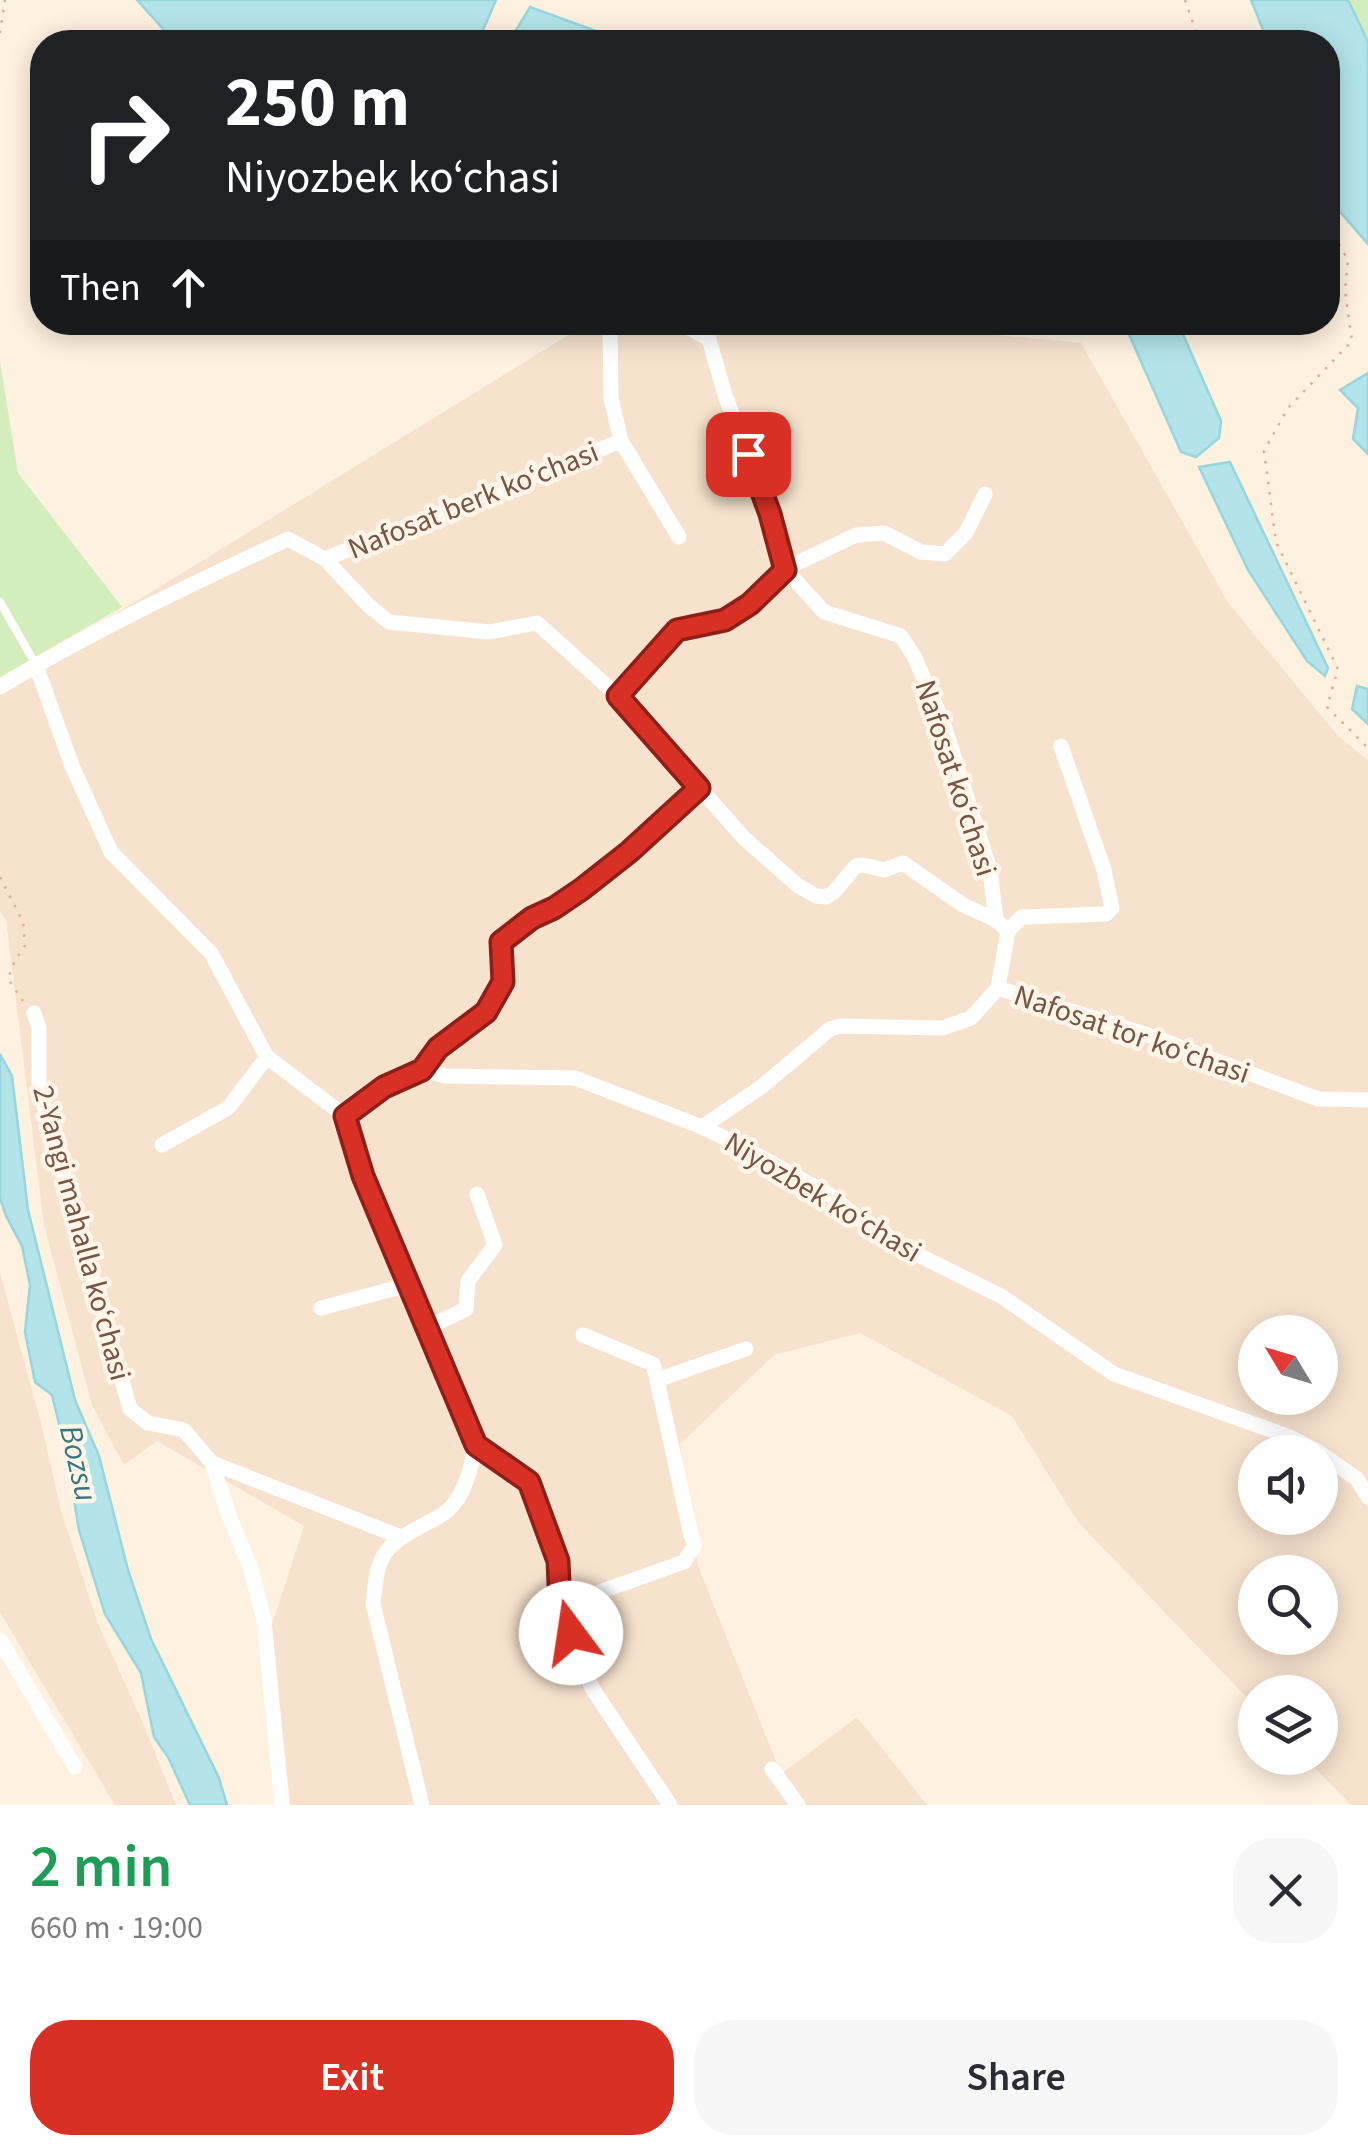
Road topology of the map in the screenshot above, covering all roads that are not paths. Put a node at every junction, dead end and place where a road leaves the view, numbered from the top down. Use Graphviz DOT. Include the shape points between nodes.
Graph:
graph roads {
  1 [pos="610,335"];
  2 [pos="702,335"];
  3 [pos="621,441"];
  4 [pos="985,494"];
  5 [pos="679,536"];
  6 [pos="325,559"];
  7 [pos="785,570"];
  8 [pos="0,602"];
  9 [pos="36,665"];
  10 [pos="0,686"];
  11 [pos="618,696"];
  12 [pos="1061,746"];
  13 [pos="699,788"];
  14 [pos="1002,926"];
  15 [pos="998,988"];
  16 [pos="34,1014"];
  17 [pos="267,1057"];
  18 [pos="422,1070"];
  19 [pos="1368,1100"];
  20 [pos="345,1116"];
  21 [pos="702,1127"];
  22 [pos="162,1145"];
  23 [pos="477,1194"];
  24 [pos="408,1285"];
  25 [pos="322,1308"];
  26 [pos="427,1328"];
  27 [pos="583,1334"];
  28 [pos="746,1350"];
  29 [pos="656,1380"];
  30 [pos="1282,1435"];
  31 [pos="476,1445"];
  32 [pos="212,1463"];
  33 [pos="1338,1465"];
  34 [pos="1368,1498"];
  35 [pos="401,1538"];
  36 [pos="560,1606"];
  37 [pos="0,1640"];
  38 [pos="75,1767"];
  39 [pos="772,1769"];
  40 [pos="282,1805"];
  41 [pos="422,1805"];
  42 [pos="670,1805"];
  43 [pos="798,1805"];
  1 -- 3 [label="street, Nafosat berk ko‘chasi" via="611,398"];
  2 -- 7 [label="street" via="709,339"];
  3 -- 5 [label="street, Nafosat berk ko‘chasi"];
  3 -- 6 [label="street, Nafosat berk ko‘chasi"];
  4 -- 7 [label="street" via="966,533 946,554 922,552 884,533 856,535"];
  6 -- 9 [label="street, Nafosat ko‘chasi" via="288,539"];
  6 -- 11 [label="street, Nafosat ko‘chasi" via="390,622 489,632 538,624"];
  7 -- 11 [label="street" via="725,620 677,630"];
  7 -- 14 [label="street, Nafosat ko‘chasi" via="824,612 900,636 914,656 943,722"];
  8 -- 9 [label="lane"];
  9 -- 10 [label="street"];
  9 -- 17 [label="street" via="111,852 211,953"];
  11 -- 13 [label="street, Nafosat ko‘chasi"];
  12 -- 14 [label="street" via="1112,908 1106,914 1022,917"];
  13 -- 14 [label="street, Nafosat ko‘chasi" via="744,838 816,896 832,893 856,866 884,870 904,863"];
  13 -- 18 [label="street" via="582,889 501,942 503,982 486,1012 438,1048"];
  14 -- 15 [label="street, Nafosat ko‘chasi"];
  15 -- 19 [label="street, Nafosat tor ko‘chasi" via="1318,1099"];
  15 -- 21 [label="street, Nafosat tor ko‘chasi" via="970,1018 943,1028 830,1029"];
  16 -- 32 [label="street, 2-Yangi mahalla ko‘chasi" via="39,1088 130,1409 148,1423 184,1430"];
  17 -- 20 [label="street"];
  17 -- 22 [label="street" via="228,1108"];
  18 -- 20 [label="street"];
  18 -- 21 [label="street, Niyozbek ko‘chasi" via="575,1078"];
  20 -- 24 [label="street"];
  21 -- 30 [label="street, Niyozbek ko‘chasi" via="830,1195 880,1236 1001,1296 1114,1374"];
  23 -- 26 [label="street" via="495,1245 468,1282 466,1309"];
  24 -- 25 [label="street"];
  24 -- 26 [label="street"];
  26 -- 31 [label="street"];
  27 -- 29 [label="street" via="653,1364"];
  28 -- 29 [label="street"];
  29 -- 36 [label="street" via="696,1544 684,1562"];
  31 -- 35 [label="street" via="456,1501"];
  31 -- 36 [label="street" via="529,1482 558,1561"];
  32 -- 35 [label="street, 2-Yangi mahalla ko‘chasi"];
  32 -- 40 [label="street, 2-Yangi mahalla ko‘chasi" via="264,1620"];
  33 -- 34 [label="street" via="1358,1478"];
  35 -- 41 [label="street" via="376,1570 373,1604"];
  36 -- 42 [label="street" via="592,1688"];
  37 -- 38 [label="street"];
  39 -- 43 [label="street"];
}
